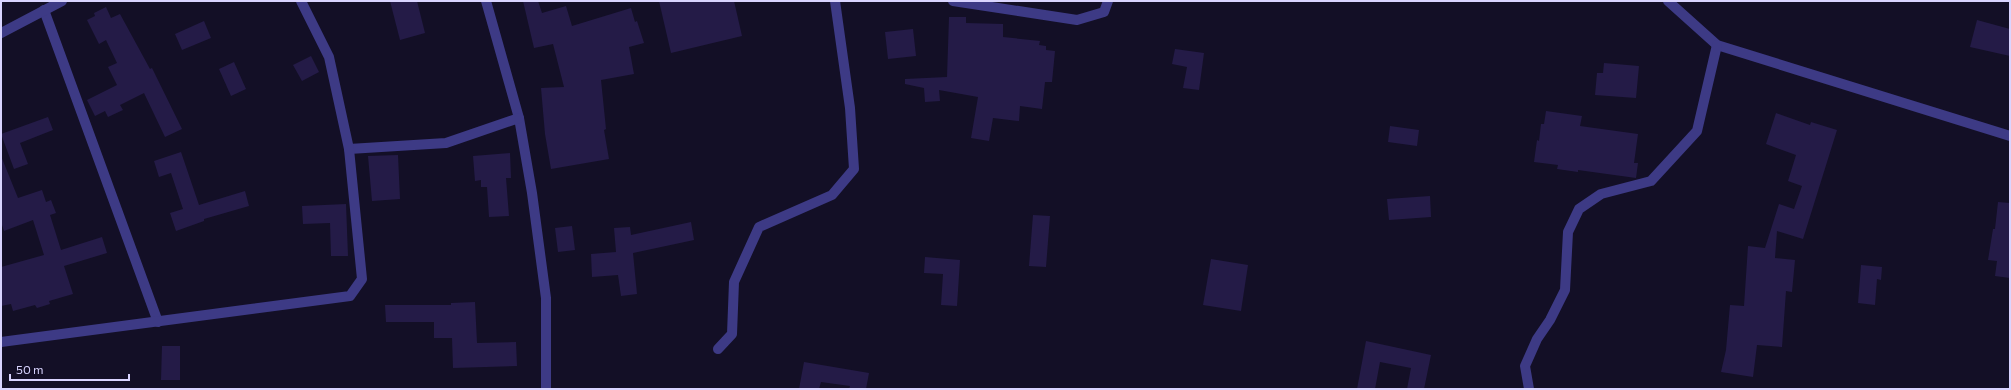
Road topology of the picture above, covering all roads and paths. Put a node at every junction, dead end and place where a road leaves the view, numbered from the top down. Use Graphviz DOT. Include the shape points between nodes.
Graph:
graph roads {
  1 [pos="62,1"];
  2 [pos="301,1"];
  3 [pos="486,1"];
  4 [pos="835,1"];
  5 [pos="953,1"];
  6 [pos="1108,1"];
  7 [pos="1668,1"];
  8 [pos="44,10"];
  9 [pos="1,33"];
  10 [pos="1717,45"];
  11 [pos="519,118"];
  12 [pos="2010,136"];
  13 [pos="349,149"];
  14 [pos="158,322"];
  15 [pos="1,342"];
  16 [pos="718,349"];
  17 [pos="546,389"];
  18 [pos="1529,389"];
  1 -- 8 [label="street"];
  2 -- 13 [label="street" via="329,57"];
  3 -- 11 [label="street"];
  4 -- 16 [label="street" via="850,108 854,169 832,195 758,227 734,282 732,334"];
  5 -- 6 [label="street" via="1078,20 1104,12"];
  7 -- 10 [label="street"];
  8 -- 9 [label="street"];
  8 -- 14 [label="street"];
  10 -- 12 [label="street"];
  10 -- 18 [label="street" via="1697,131 1651,181 1601,194 1579,208 1568,232 1565,290 1550,320 1537,338 1525,366"];
  11 -- 13 [label="street" via="446,143"];
  11 -- 17 [label="street" via="546,298"];
  13 -- 14 [label="street" via="362,279 350,296"];
  14 -- 15 [label="street"];
}
